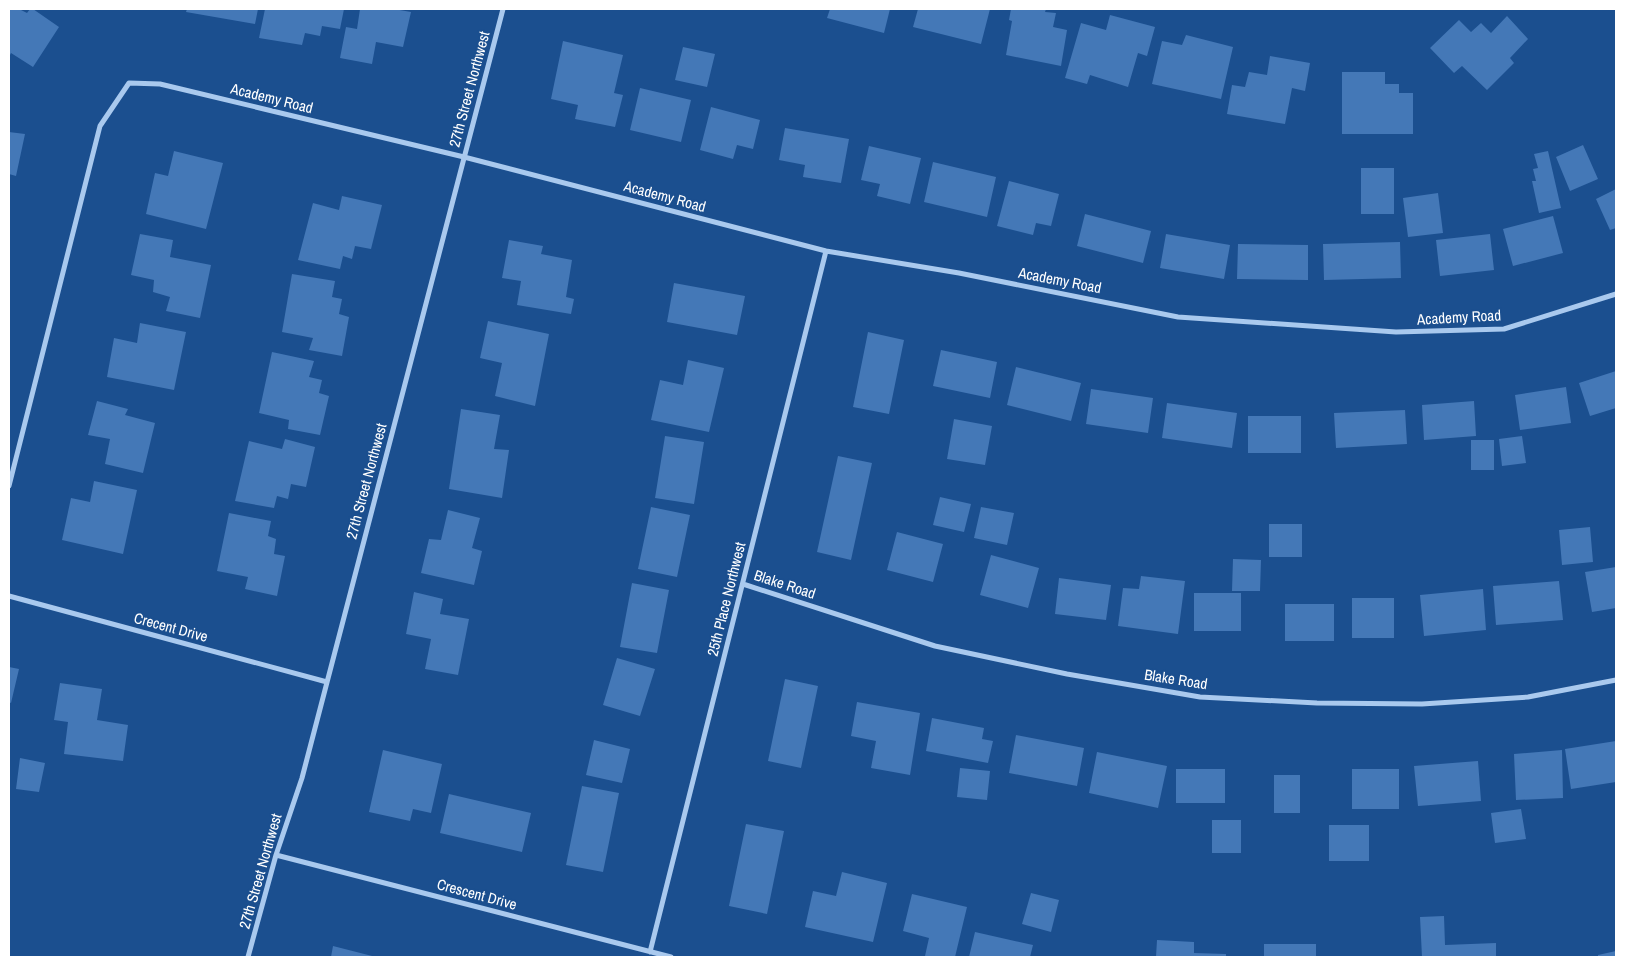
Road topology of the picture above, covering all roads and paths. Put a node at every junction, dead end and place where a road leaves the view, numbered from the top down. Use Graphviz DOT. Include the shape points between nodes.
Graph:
graph roads {
  1 [pos="502,9"];
  2 [pos="464,157"];
  3 [pos="826,251"];
  4 [pos="1616,294"];
  5 [pos="9,486"];
  6 [pos="743,584"];
  7 [pos="9,596"];
  8 [pos="1616,680"];
  9 [pos="327,682"];
  10 [pos="276,854"];
  11 [pos="650,952"];
  12 [pos="248,957"];
  13 [pos="671,957"];
  1 -- 2 [label="street, 27th Street Northwest"];
  2 -- 3 [label="street, Academy Road"];
  2 -- 5 [label="street, Academy Road" via="160,84 129,83 100,126"];
  2 -- 9 [label="street, 27th Street Northwest"];
  3 -- 4 [label="street, Academy Road" via="959,273 1178,316 1396,332 1504,329"];
  3 -- 6 [label="street, 25th Place Northwest"];
  6 -- 8 [label="street, Blake Road" via="935,646 1067,674 1200,697 1422,704 1528,697"];
  6 -- 11 [label="street, 25th Place Northwest"];
  7 -- 9 [label="street, Crecent Drive"];
  9 -- 10 [label="street, 27th Street Northwest" via="302,778"];
  10 -- 11 [label="street, Crescent Drive"];
  10 -- 12 [label="street, 27th Street Northwest"];
  11 -- 13 [label="street, Crescent Drive"];
}
